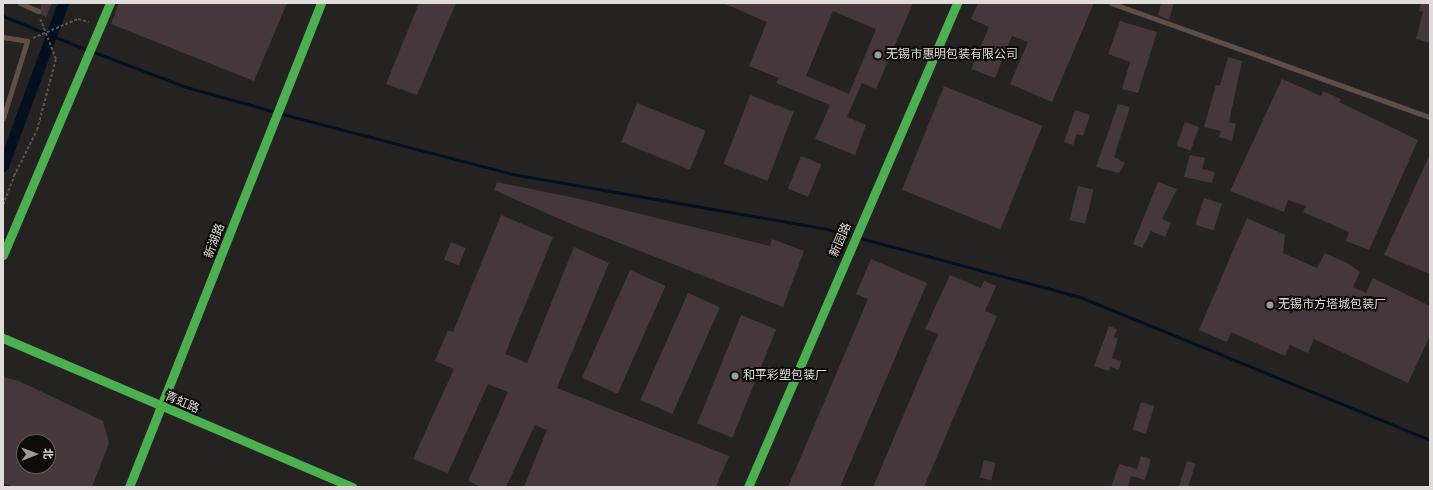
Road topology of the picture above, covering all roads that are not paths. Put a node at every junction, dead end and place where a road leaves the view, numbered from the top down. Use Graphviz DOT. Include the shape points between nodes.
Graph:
graph roads {
  1 [pos="20,3"];
  2 [pos="110,3"];
  3 [pos="321,3"];
  4 [pos="957,3"];
  5 [pos="1111,3"];
  6 [pos="38,11"];
  7 [pos="3,37"];
  8 [pos="1430,116"];
  9 [pos="3,118"];
  10 [pos="3,255"];
  11 [pos="3,338"];
  12 [pos="162,408"];
  13 [pos="129,487"];
  14 [pos="353,487"];
  15 [pos="748,487"];
  1 -- 6 [label="lane"];
  2 -- 10 [label="street"];
  3 -- 12 [label="street, 新湖路"];
  4 -- 15 [label="street, 新园路"];
  5 -- 8 [label="lane"];
  7 -- 9 [label="lane" via="27,41"];
  11 -- 12 [label="street, 青虹路"];
  12 -- 13 [label="street, 新湖路"];
  12 -- 14 [label="street, 青虹路"];
}
